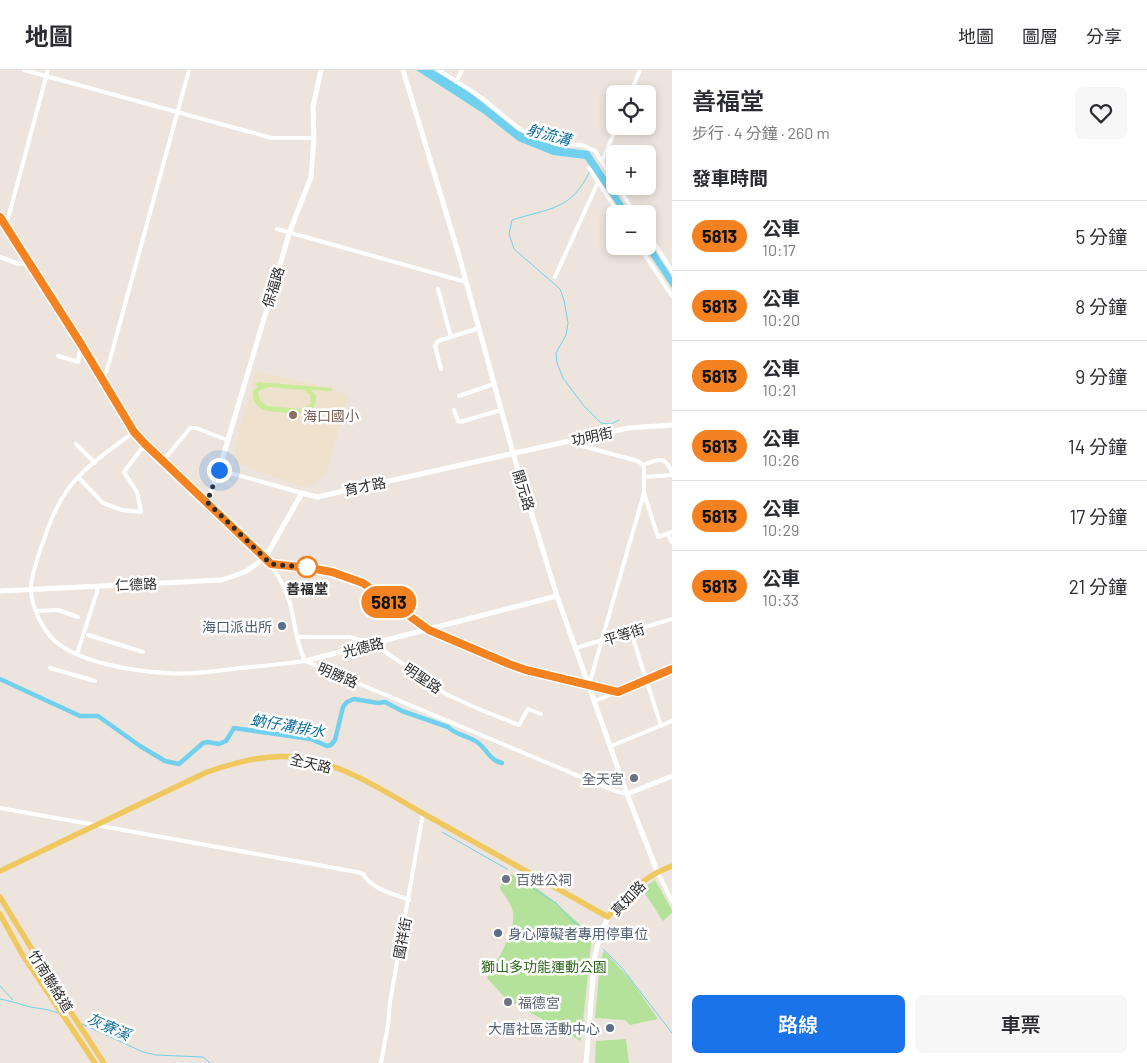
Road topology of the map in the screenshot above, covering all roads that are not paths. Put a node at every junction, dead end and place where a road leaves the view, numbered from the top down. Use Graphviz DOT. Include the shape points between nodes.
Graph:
graph roads {
  1 [pos="24,70"];
  2 [pos="48,70"];
  3 [pos="189,70"];
  4 [pos="320,70"];
  5 [pos="403,70"];
  6 [pos="439,70"];
  7 [pos="462,70"];
  8 [pos="640,70"];
  9 [pos="47,76"];
  10 [pos="456,82"];
  11 [pos="634,85"];
  12 [pos="178,113"];
  13 [pos="612,135"];
  14 [pos="314,138"];
  15 [pos="602,161"];
  16 [pos="606,167"];
  17 [pos="589,168"];
  18 [pos="598,182"];
  19 [pos="613,205"];
  20 [pos="0,217"];
  21 [pos="6,226"];
  22 [pos="277,229"];
  23 [pos="290,231"];
  24 [pos="656,246"];
  25 [pos="646,255"];
  26 [pos="0,257"];
  27 [pos="30,262"];
  28 [pos="672,271"];
  29 [pos="555,277"];
  30 [pos="466,282"];
  31 [pos="438,289"];
  32 [pos="672,296"];
  33 [pos="479,328"];
  34 [pos="452,337"];
  35 [pos="81,344"];
  36 [pos="58,356"];
  37 [pos="441,369"];
  38 [pos="101,377"];
  39 [pos="494,384"];
  40 [pos="459,396"];
  41 [pos="454,410"];
  42 [pos="501,410"];
  43 [pos="672,425"];
  44 [pos="134,432"];
  45 [pos="228,440"];
  46 [pos="571,441"];
  47 [pos="76,444"];
  48 [pos="145,444"];
  49 [pos="513,453"];
  50 [pos="163,461"];
  51 [pos="95,463"];
  52 [pos="643,465"];
  53 [pos="219,470"];
  54 [pos="672,474"];
  55 [pos="644,476"];
  56 [pos="78,477"];
  57 [pos="302,493"];
  58 [pos="644,493"];
  59 [pos="207,502"];
  60 [pos="670,533"];
  61 [pos="672,542"];
  62 [pos="265,558"];
  63 [pos="271,564"];
  64 [pos="96,586"];
  65 [pos="31,590"];
  66 [pos="0,591"];
  67 [pos="557,596"];
  68 [pos="36,611"];
  69 [pos="78,617"];
  70 [pos="672,619"];
  71 [pos="429,630"];
  72 [pos="631,632"];
  73 [pos="88,635"];
  74 [pos="297,637"];
  75 [pos="602,641"];
  76 [pos="374,644"];
  77 [pos="576,648"];
  78 [pos="143,652"];
  79 [pos="77,654"];
  80 [pos="305,661"];
  81 [pos="50,668"];
  82 [pos="672,669"];
  83 [pos="646,680"];
  84 [pos="95,681"];
  85 [pos="589,685"];
  86 [pos="618,692"];
  87 [pos="595,701"];
  88 [pos="540,714"];
  89 [pos="672,721"];
  90 [pos="661,726"];
  91 [pos="611,746"];
  92 [pos="672,776"];
  93 [pos="627,794"];
  94 [pos="0,808"];
  95 [pos="423,813"];
  96 [pos="94,826"];
  97 [pos="672,866"];
  98 [pos="0,871"];
  99 [pos="657,871"];
  100 [pos="0,897"];
  101 [pos="409,900"];
  102 [pos="672,901"];
  103 [pos="0,914"];
  104 [pos="608,917"];
  105 [pos="95,1063"];
  106 [pos="104,1063"];
  107 [pos="381,1063"];
  108 [pos="586,1063"];
  1 -- 9 [label="street"];
  2 -- 9 [label="street"];
  3 -- 12 [label="street"];
  4 -- 14 [label="street, 保福路" via="313,107"];
  5 -- 30 [label="street, 開元路"];
  6 -- 10 [label="street"];
  7 -- 10 [label="street"];
  8 -- 11 [label="street"];
  9 -- 12 [label="street"];
  9 -- 21 [label="street"];
  10 -- 15 [label="street" via="482,98 521,130 555,144 590,148"];
  12 -- 14 [label="street" via="272,138"];
  12 -- 38 [label="street" via="109,363"];
  13 -- 15 [label="street"];
  14 -- 23 [label="street, 保福路" via="311,177"];
  15 -- 16 [label="street"];
  17 -- 18 [label="street"];
  18 -- 19 [label="street"];
  18 -- 29 [label="street"];
  20 -- 21 [label="street, 明勝路"];
  21 -- 27 [label="street, 明勝路"];
  22 -- 23 [label="street"];
  23 -- 30 [label="street"];
  23 -- 45 [label="street, 保福路"];
  24 -- 28 [label="street"];
  25 -- 32 [label="street"];
  26 -- 27 [label="street" via="19,264"];
  27 -- 35 [label="street, 明勝路"];
  30 -- 33 [label="street, 開元路"];
  31 -- 34 [label="street"];
  33 -- 34 [label="street"];
  33 -- 39 [label="street, 開元路"];
  34 -- 37 [label="street" via="438,341 435,346"];
  35 -- 36 [label="street" via="78,362"];
  35 -- 38 [label="street, 明勝路"];
  38 -- 44 [label="street, 明勝路"];
  39 -- 40 [label="street"];
  39 -- 42 [label="street, 開元路"];
  41 -- 42 [label="street" via="460,422"];
  42 -- 49 [label="street, 開元路"];
  43 -- 46 [label="street, 功明街" via="628,428"];
  44 -- 48 [label="street, 明勝路"];
  44 -- 51 [label="street"];
  45 -- 50 [label="street" via="190,428"];
  45 -- 53 [label="street, 保福路"];
  46 -- 49 [label="street, 功明街"];
  46 -- 52 [label="street"];
  47 -- 51 [label="street"];
  48 -- 50 [label="street, 明勝路"];
  48 -- 56 [label="street" via="124,472 137,492 141,512 103,503"];
  49 -- 57 [label="street, 育才路" via="317,497"];
  49 -- 67 [label="street, 開元路"];
  50 -- 59 [label="street, 明勝路"];
  51 -- 56 [label="street"];
  52 -- 54 [label="street" via="663,460"];
  52 -- 55 [label="street"];
  53 -- 57 [label="street, 育才路"];
  53 -- 59 [label="street, 保福路"];
  54 -- 55 [label="street"];
  55 -- 58 [label="street"];
  56 -- 65 [label="street" via="48,526"];
  57 -- 62 [label="street"];
  58 -- 60 [label="street" via="658,536"];
  58 -- 75 [label="street"];
  59 -- 62 [label="street, 明勝路"];
  60 -- 61 [label="street"];
  62 -- 63 [label="street, 明勝路"];
  62 -- 64 [label="street, 仁德路" via="245,572 222,580"];
  63 -- 71 [label="street" via="310,568 354,578"];
  63 -- 74 [label="street, 明勝路" via="290,603"];
  64 -- 65 [label="street, 仁德路"];
  64 -- 79 [label="street" via="97,592"];
  65 -- 66 [label="street, 仁德路"];
  65 -- 68 [label="street, 光德路"];
  67 -- 71 [label="street, 光德路"];
  67 -- 77 [label="street, 開元路"];
  68 -- 69 [label="street" via="58,610"];
  68 -- 79 [label="street, 光德路" via="55,641"];
  70 -- 72 [label="street, 平等街"];
  71 -- 76 [label="street, 光德路"];
  71 -- 85 [label="street" via="509,664"];
  72 -- 75 [label="street, 平等街"];
  72 -- 83 [label="street"];
  73 -- 78 [label="street"];
  74 -- 76 [label="street, 明聖路" via="350,636"];
  74 -- 80 [label="street, 明勝路"];
  75 -- 77 [label="street, 平等街"];
  75 -- 85 [label="street"];
  76 -- 80 [label="street, 光德路"];
  76 -- 88 [label="street, 明聖路" via="446,694 481,710 519,726 528,709"];
  77 -- 85 [label="street, 開元路"];
  79 -- 80 [label="street, 光德路" via="121,667 167,674"];
  80 -- 93 [label="street, 明勝路"];
  81 -- 84 [label="street"];
  82 -- 83 [label="street"];
  83 -- 86 [label="street"];
  83 -- 90 [label="street"];
  85 -- 86 [label="street"];
  85 -- 87 [label="street, 開元路"];
  86 -- 87 [label="street"];
  87 -- 91 [label="street, 開元路"];
  89 -- 90 [label="street"];
  90 -- 91 [label="street"];
  91 -- 93 [label="street, 開元路"];
  92 -- 93 [label="street"];
  93 -- 99 [label="street, 開元路"];
  94 -- 96 [label="street"];
  95 -- 96 [label="main road, 全天路" via="335,767 278,756 229,764 207,772"];
  95 -- 101 [label="street, 國祥街"];
  95 -- 104 [label="main road, 全天路"];
  96 -- 98 [label="main road, 全天路"];
  96 -- 101 [label="street" via="357,872 380,889"];
  97 -- 99 [label="main road, 真如路"];
  99 -- 102 [label="street, 開元路"];
  99 -- 104 [label="main road, 真如路" via="629,892"];
  100 -- 106 [label="main road, 竹南聯絡道"];
  101 -- 107 [label="street, 國祥街"];
  103 -- 105 [label="main road, 竹南聯絡道" via="22,954"];
  104 -- 108 [label="street, 真如路" via="595,955"];
}
